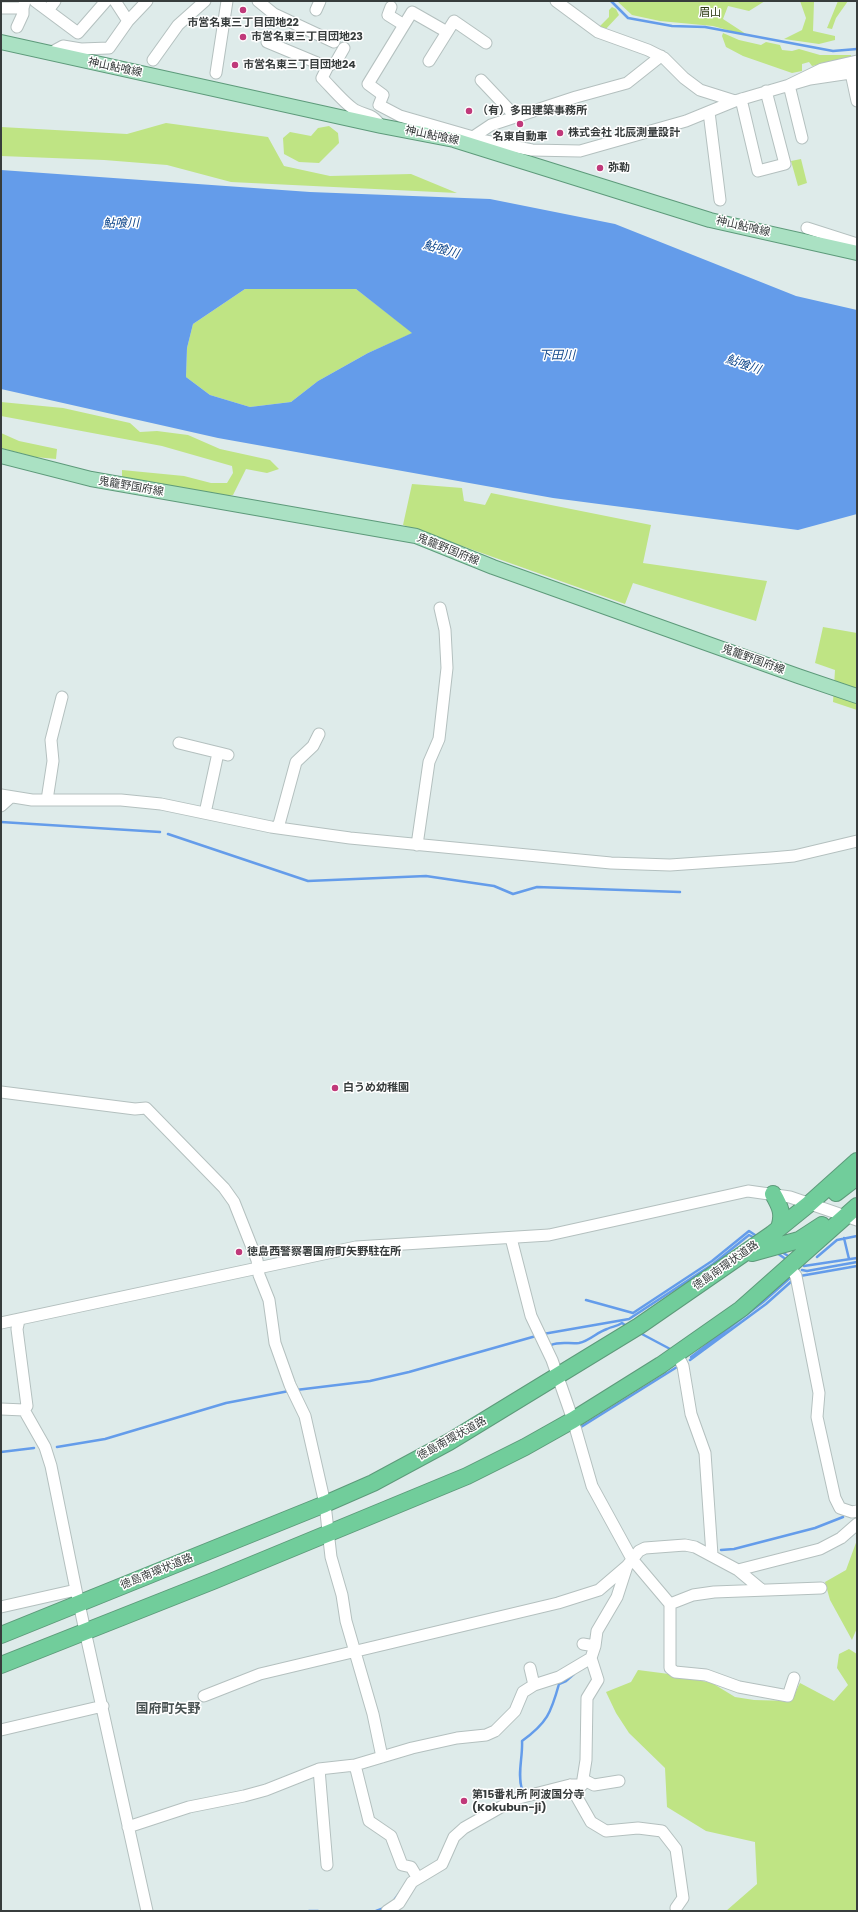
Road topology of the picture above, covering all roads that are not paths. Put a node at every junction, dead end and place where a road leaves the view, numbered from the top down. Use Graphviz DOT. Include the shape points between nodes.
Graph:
graph roads {
  1 [pos="35,1"];
  2 [pos="55,1"];
  3 [pos="106,1"];
  4 [pos="115,1"];
  5 [pos="147,1"];
  6 [pos="205,1"];
  7 [pos="227,1"];
  8 [pos="258,1"];
  9 [pos="556,1"];
  10 [pos="24,5"];
  11 [pos="391,7"];
  12 [pos="1,8"];
  13 [pos="48,10"];
  14 [pos="128,20"];
  15 [pos="404,25"];
  16 [pos="17,27"];
  17 [pos="447,32"];
  18 [pos="1,42"];
  19 [pos="267,42"];
  20 [pos="334,42"];
  21 [pos="486,43"];
  22 [pos="344,48"];
  23 [pos="50,53"];
  24 [pos="661,56"];
  25 [pos="153,60"];
  26 [pos="857,60"];
  27 [pos="429,61"];
  28 [pos="327,68"];
  29 [pos="854,72"];
  30 [pos="216,73"];
  31 [pos="481,80"];
  32 [pos="789,85"];
  33 [pos="766,91"];
  34 [pos="738,100"];
  35 [pos="857,101"];
  36 [pos="709,112"];
  37 [pos="516,117"];
  38 [pos="381,126"];
  39 [pos="473,137"];
  40 [pos="802,138"];
  41 [pos="454,140"];
  42 [pos="720,200"];
  43 [pos="807,228"];
  44 [pos="857,244"];
  45 [pos="857,253"];
  46 [pos="1,456"];
  47 [pos="440,608"];
  48 [pos="857,696"];
  49 [pos="62,697"];
  50 [pos="319,734"];
  51 [pos="179,743"];
  52 [pos="6,796"];
  53 [pos="47,800"];
  54 [pos="1,806"];
  55 [pos="205,813"];
  56 [pos="278,828"];
  57 [pos="857,841"];
  58 [pos="417,845"];
  59 [pos="1,1092"];
  60 [pos="857,1161"];
  61 [pos="857,1177"];
  62 [pos="773,1194"];
  63 [pos="809,1204"];
  64 [pos="857,1206"];
  65 [pos="851,1218"];
  66 [pos="779,1228"];
  67 [pos="512,1238"];
  68 [pos="737,1258"];
  69 [pos="789,1266"];
  70 [pos="258,1267"];
  71 [pos="19,1320"];
  72 [pos="1,1323"];
  73 [pos="677,1354"];
  74 [pos="557,1376"];
  75 [pos="1,1409"];
  76 [pos="24,1410"];
  77 [pos="573,1420"];
  78 [pos="325,1504"];
  79 [pos="857,1511"];
  80 [pos="857,1524"];
  81 [pos="327,1534"];
  82 [pos="712,1555"];
  83 [pos="630,1563"];
  84 [pos="738,1570"];
  85 [pos="821,1588"];
  86 [pos="762,1590"];
  87 [pos="77,1597"];
  88 [pos="670,1604"];
  89 [pos="1,1607"];
  90 [pos="85,1632"];
  91 [pos="1,1635"];
  92 [pos="583,1644"];
  93 [pos="595,1646"];
  94 [pos="355,1651"];
  95 [pos="591,1658"];
  96 [pos="1,1665"];
  97 [pos="530,1668"];
  98 [pos="794,1678"];
  99 [pos="534,1685"];
  100 [pos="204,1696"];
  101 [pos="103,1706"];
  102 [pos="1,1730"];
  103 [pos="382,1757"];
  104 [pos="355,1765"];
  105 [pos="320,1769"];
  106 [pos="584,1780"];
  107 [pos="619,1781"];
  108 [pos="570,1785"];
  109 [pos="128,1827"];
  110 [pos="676,1849"];
  111 [pos="688,1853"];
  112 [pos="327,1865"];
  113 [pos="416,1874"];
  114 [pos="676,1908"];
  115 [pos="147,1911"];
  116 [pos="387,1911"];
  1 -- 13 [label="street"];
  2 -- 13 [label="street"];
  3 -- 13 [label="street" via="78,33"];
  4 -- 14 [label="street"];
  5 -- 14 [label="street"];
  6 -- 25 [label="street" via="178,25"];
  7 -- 30 [label="street"];
  8 -- 20 [label="street" via="274,14"];
  9 -- 24 [label="street" via="598,32"];
  10 -- 12 [label="street"];
  10 -- 16 [label="street"];
  11 -- 15 [label="street" via="388,15"];
  14 -- 23 [label="street" via="109,48 81,49 63,46"];
  15 -- 17 [label="street" via="412,12"];
  15 -- 39 [label="street" via="368,84 383,95 379,105 400,116"];
  17 -- 21 [label="street" via="454,21"];
  17 -- 27 [label="street"];
  18 -- 23 [label="main road, 神山鮎喰線"];
  19 -- 28 [label="street"];
  22 -- 28 [label="street" via="336,62"];
  23 -- 38 [label="main road, 神山鮎喰線"];
  24 -- 34 [label="street" via="700,90"];
  24 -- 37 [label="street" via="627,83"];
  26 -- 32 [label="street" via="822,69"];
  28 -- 38 [label="street" via="322,78 354,109 368,113"];
  29 -- 32 [label="street"];
  29 -- 35 [label="street"];
  31 -- 37 [label="street"];
  32 -- 33 [label="street"];
  32 -- 40 [label="street"];
  33 -- 34 [label="street"];
  33 -- 34 [label="street" via="785,164 758,171"];
  34 -- 36 [label="street"];
  36 -- 39 [label="street" via="580,151 532,150"];
  36 -- 42 [label="street"];
  37 -- 39 [label="street" via="491,125"];
  38 -- 41 [label="main road, 神山鮎喰線"];
  39 -- 41 [label="street"];
  41 -- 45 [label="main road, 神山鮎喰線" via="710,220"];
  43 -- 44 [label="street"];
  46 -- 48 [label="main road, 鬼籠野国府線" via="91,480 416,536 493,567"];
  47 -- 58 [label="street" via="445,630 447,668 439,739 429,762"];
  49 -- 53 [label="street" via="51,740 53,761"];
  50 -- 56 [label="street" via="313,746 296,762"];
  51 -- 55 [label="street" via="223,754"];
  52 -- 53 [label="street"];
  52 -- 54 [label="street"];
  53 -- 55 [label="street" via="121,800 161,804"];
  55 -- 56 [label="street"];
  56 -- 58 [label="street"];
  57 -- 58 [label="street" via="794,856 670,865 603,862"];
  59 -- 70 [label="street" via="135,1109 146,1108 224,1188 234,1202"];
  60 -- 63 [label="highway, 徳島南環状道路"];
  61 -- 63 [label="highway" via="832,1195"];
  62 -- 63 [label="street"];
  62 -- 66 [label="highway" via="781,1210"];
  62 -- 67 [label="street" via="748,1191 550,1235"];
  63 -- 65 [label="street"];
  63 -- 66 [label="highway, 徳島南環状道路"];
  64 -- 65 [label="highway"];
  65 -- 68 [label="highway" via="822,1225 799,1240"];
  65 -- 69 [label="highway"];
  66 -- 68 [label="highway, 徳島南環状道路"];
  67 -- 70 [label="street" via="356,1247"];
  67 -- 74 [label="street" via="531,1316 541,1334"];
  68 -- 74 [label="highway, 徳島南環状道路" via="639,1326"];
  69 -- 73 [label="highway" via="741,1309"];
  69 -- 79 [label="street" via="798,1284 819,1393 817,1416 835,1498 840,1508"];
  70 -- 71 [label="street"];
  70 -- 78 [label="street" via="269,1300 275,1343 305,1416"];
  71 -- 72 [label="street"];
  71 -- 76 [label="street" via="17,1329 27,1406"];
  73 -- 77 [label="highway"];
  73 -- 82 [label="street" via="683,1366 691,1414 705,1453"];
  74 -- 77 [label="street"];
  74 -- 78 [label="highway, 徳島南環状道路" via="449,1442 373,1483"];
  75 -- 76 [label="street"];
  76 -- 87 [label="street" via="45,1447 51,1466"];
  77 -- 81 [label="highway" via="467,1476"];
  77 -- 83 [label="street" via="592,1486"];
  78 -- 81 [label="street"];
  78 -- 87 [label="highway, 徳島南環状道路"];
  80 -- 84 [label="street" via="841,1538 820,1549"];
  81 -- 90 [label="highway"];
  81 -- 94 [label="street"];
  82 -- 83 [label="street" via="686,1545 660,1546 645,1548"];
  82 -- 84 [label="street"];
  83 -- 88 [label="street"];
  83 -- 93 [label="street" via="617,1597 597,1630"];
  83 -- 94 [label="street" via="607,1585 592,1592 493,1619"];
  84 -- 86 [label="street"];
  85 -- 86 [label="street"];
  86 -- 88 [label="street" via="693,1595"];
  87 -- 89 [label="street"];
  87 -- 90 [label="street"];
  87 -- 91 [label="highway, 徳島南環状道路"];
  88 -- 98 [label="street" via="670,1668 675,1672 706,1675 740,1687 788,1696"];
  90 -- 96 [label="highway"];
  90 -- 101 [label="street"];
  92 -- 93 [label="street"];
  93 -- 95 [label="street"];
  94 -- 100 [label="street" via="260,1674"];
  94 -- 103 [label="street"];
  95 -- 99 [label="street" via="559,1677"];
  95 -- 106 [label="street" via="598,1680 587,1698"];
  97 -- 99 [label="street"];
  99 -- 103 [label="street" via="523,1692 515,1711 494,1731 486,1735 435,1742"];
  101 -- 102 [label="street"];
  101 -- 109 [label="street"];
  103 -- 104 [label="street"];
  104 -- 105 [label="street"];
  104 -- 113 [label="street" via="369,1821 391,1836 402,1865 407,1865"];
  105 -- 109 [label="street" via="266,1790 189,1807"];
  105 -- 112 [label="street"];
  106 -- 107 [label="street" via="594,1785"];
  106 -- 108 [label="street" via="582,1785"];
  108 -- 110 [label="street" via="591,1822 606,1831 638,1828 662,1831"];
  108 -- 113 [label="street" via="515,1800 464,1828 454,1837 442,1864 436,1869"];
  109 -- 115 [label="street"];
  110 -- 111 [label="street"];
  110 -- 114 [label="street" via="683,1898"];
  113 -- 116 [label="street" via="399,1903"];
}
